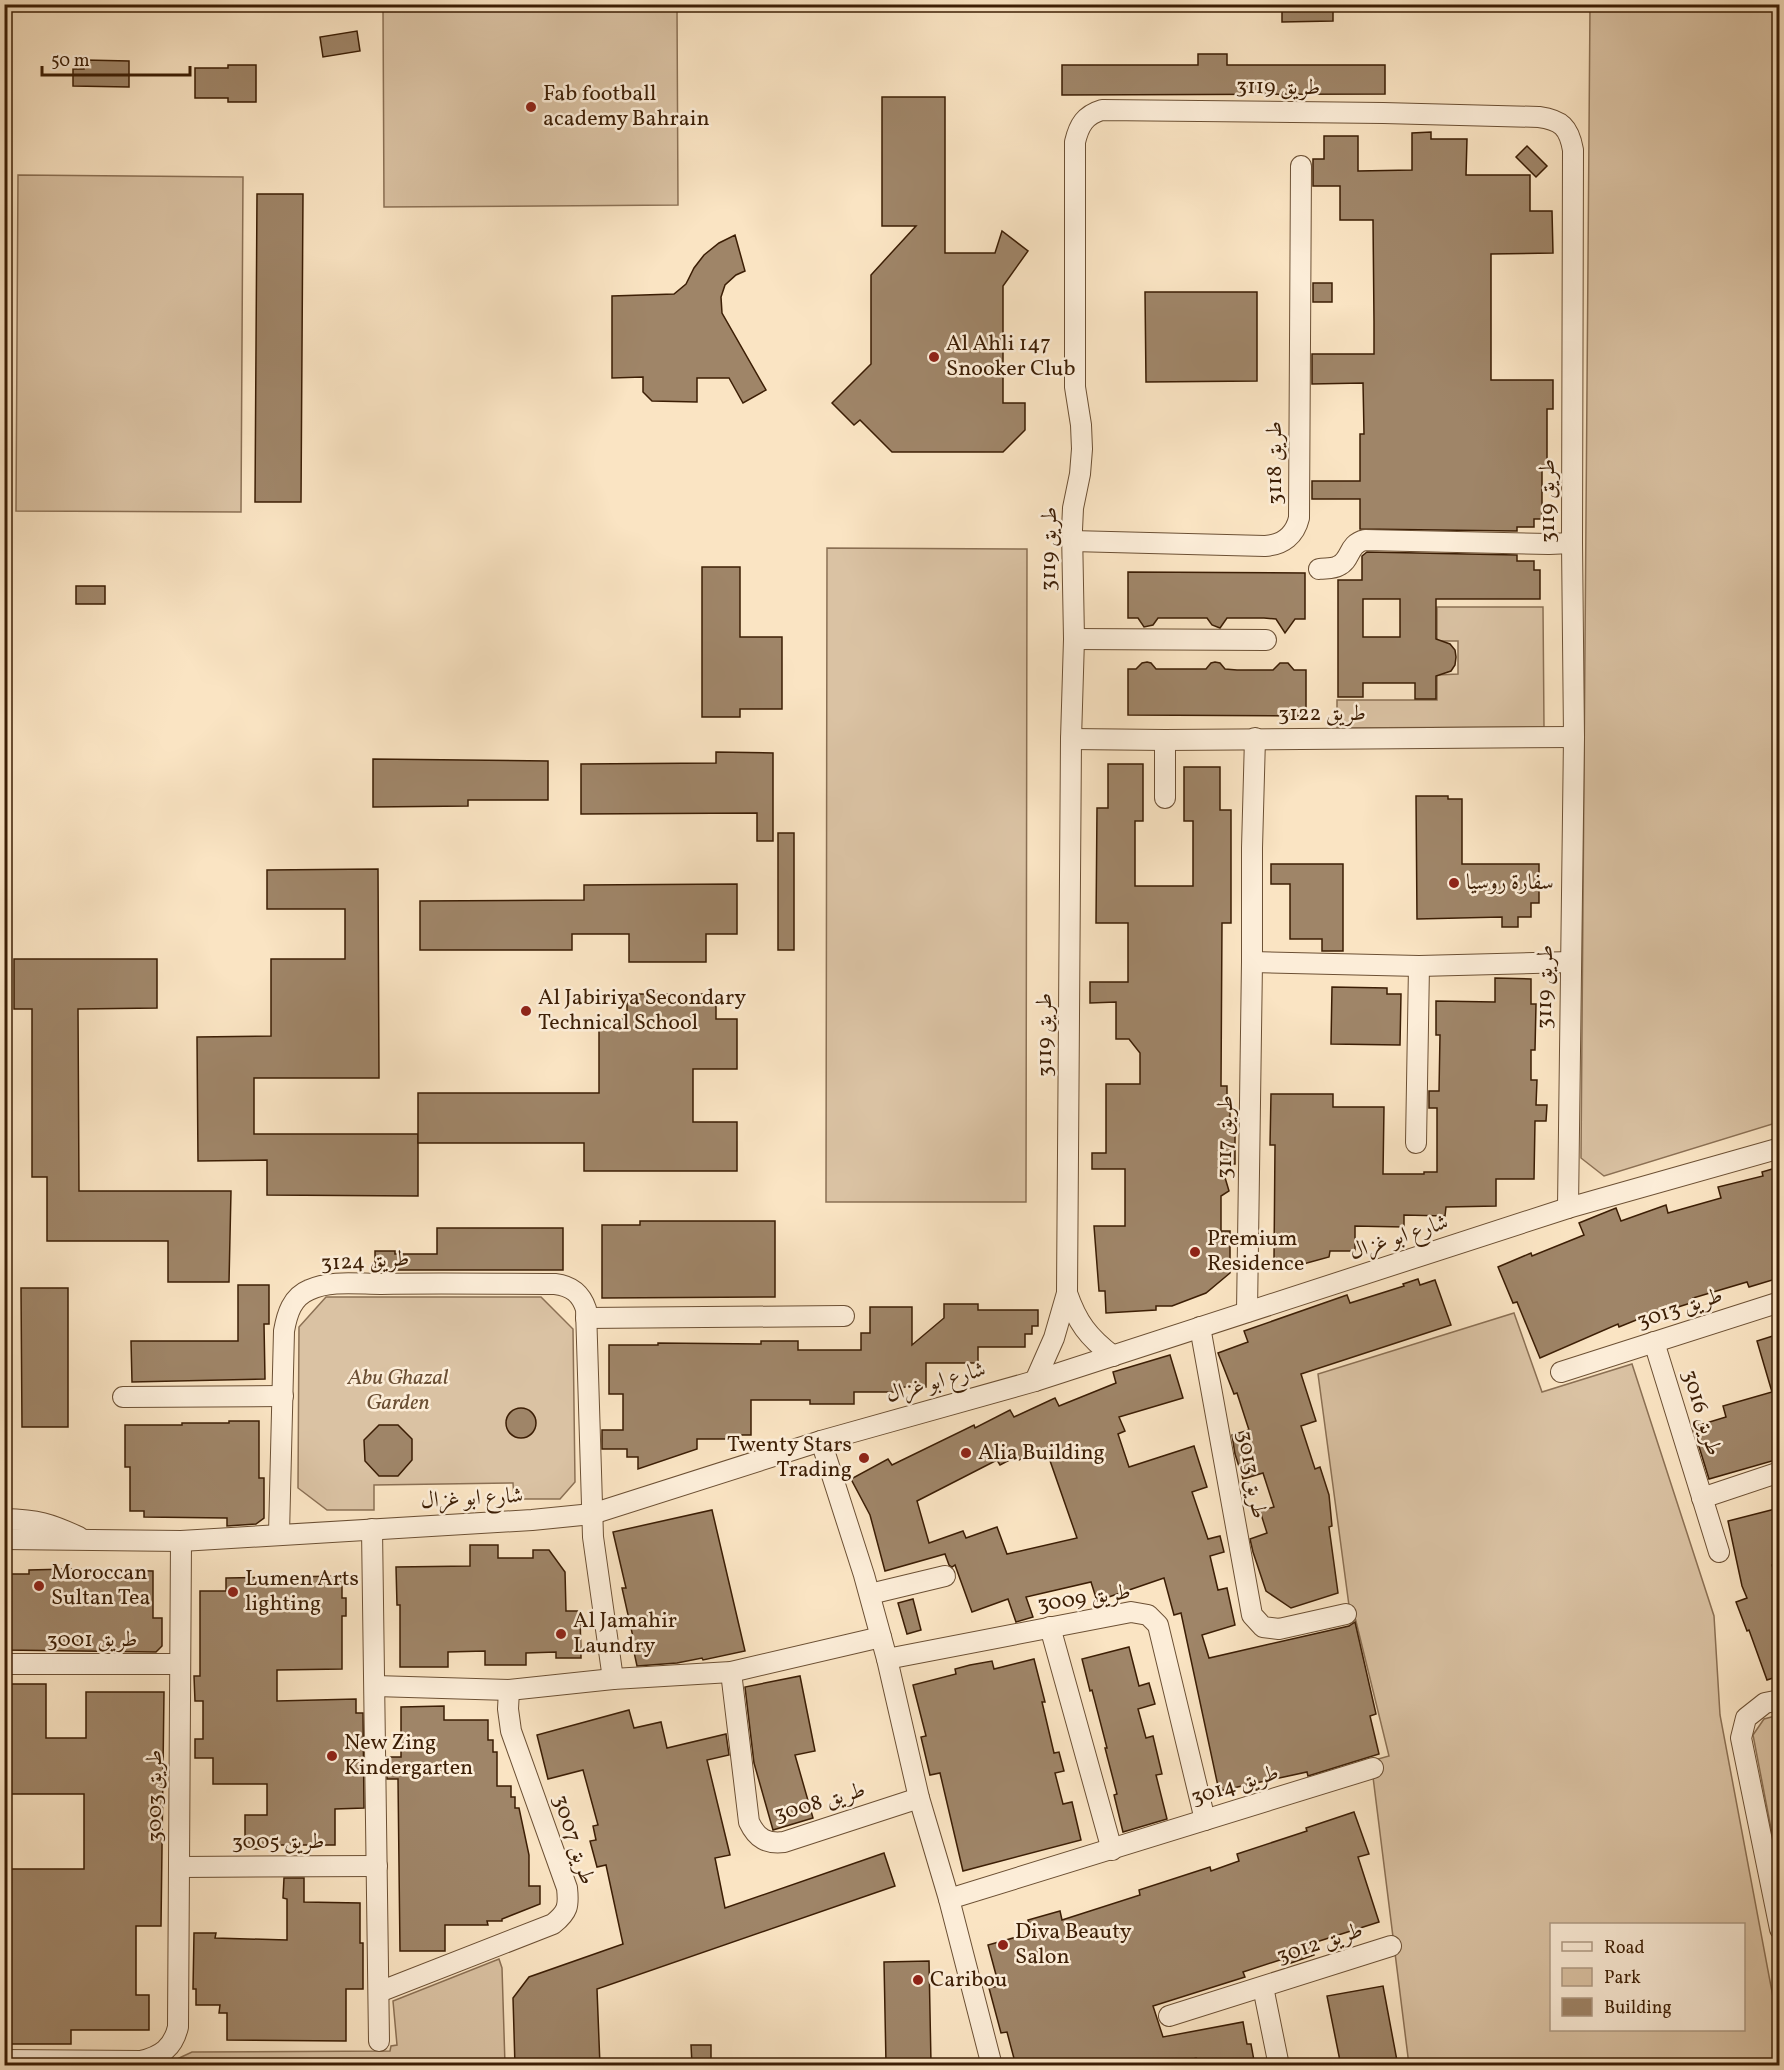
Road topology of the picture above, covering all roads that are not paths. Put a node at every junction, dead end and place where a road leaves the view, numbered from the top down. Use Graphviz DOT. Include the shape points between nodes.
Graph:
graph roads {
  1 [pos="1301,166"];
  2 [pos="1072,541"];
  3 [pos="1572,543"];
  4 [pos="1319,569"];
  5 [pos="1074,639"];
  6 [pos="1266,640"];
  7 [pos="1574,737"];
  8 [pos="1255,738"];
  9 [pos="1071,739"];
  10 [pos="1165,740"];
  11 [pos="1164,798"];
  12 [pos="1252,962"];
  13 [pos="1570,962"];
  14 [pos="1419,966"];
  15 [pos="1416,1143"];
  16 [pos="1779,1148"];
  17 [pos="1568,1208"];
  18 [pos="1067,1293"];
  19 [pos="1779,1302"];
  20 [pos="1247,1312"];
  21 [pos="844,1316"];
  22 [pos="586,1318"];
  23 [pos="1200,1327"];
  24 [pos="1654,1342"];
  25 [pos="1113,1356"];
  26 [pos="1561,1372"];
  27 [pos="1035,1381"];
  28 [pos="283,1396"];
  29 [pos="123,1397"];
  30 [pos="821,1441"];
  31 [pos="1779,1472"];
  32 [pos="1702,1498"];
  33 [pos="592,1514"];
  34 [pos="4,1519"];
  35 [pos="372,1529"];
  36 [pos="279,1534"];
  37 [pos="4,1539"];
  38 [pos="84,1540"];
  39 [pos="181,1541"];
  40 [pos="1719,1552"];
  41 [pos="945,1576"];
  42 [pos="870,1594"];
  43 [pos="1346,1614"];
  44 [pos="1050,1627"];
  45 [pos="881,1637"];
  46 [pos="887,1659"];
  47 [pos="4,1664"];
  48 [pos="180,1664"];
  49 [pos="730,1672"];
  50 [pos="613,1679"];
  51 [pos="375,1686"];
  52 [pos="509,1690"];
  53 [pos="1779,1700"];
  54 [pos="1373,1768"];
  55 [pos="919,1798"];
  56 [pos="1205,1820"];
  57 [pos="1112,1850"];
  58 [pos="377,1866"];
  59 [pos="179,1867"];
  60 [pos="949,1899"];
  61 [pos="1779,1929"];
  62 [pos="1390,1946"];
  63 [pos="1263,1987"];
  64 [pos="379,1992"];
  65 [pos="1169,2016"];
  66 [pos="379,2041"];
  67 [pos="4,2060"];
  68 [pos="992,2066"];
  69 [pos="1279,2066"];
  1 -- 2 [label="street, طريق 3118" via="1299,518 1293,533 1273,546"];
  2 -- 3 [label="street, طريق 3119" via="1082,449 1075,387 1075,142 1083,121 1102,110 1539,117 1563,126 1571,136 1573,150"];
  2 -- 5 [label="street, طريق 3119"];
  3 -- 4 [label="street" via="1365,540 1352,546 1341,565"];
  3 -- 7 [label="street, طريق 3119"];
  5 -- 6 [label="street"];
  5 -- 9 [label="street, طريق 3119"];
  7 -- 8 [label="street, طريق 3122"];
  7 -- 13 [label="street, طريق 3119"];
  8 -- 10 [label="street, طريق 3122"];
  8 -- 12 [label="street, طريق 3117"];
  9 -- 10 [label="street, طريق 3122"];
  9 -- 18 [label="street, طريق 3119"];
  10 -- 11 [label="street"];
  12 -- 14 [label="street"];
  12 -- 20 [label="street, طريق 3117"];
  13 -- 14 [label="street"];
  13 -- 17 [label="street, طريق 3119"];
  14 -- 15 [label="street"];
  16 -- 17 [label="street, شارع ابو غزال"];
  17 -- 20 [label="street, شارع ابو غزال"];
  18 -- 25 [label="street" via="1083,1329"];
  18 -- 27 [label="street" via="1054,1338"];
  19 -- 24 [label="street, طريق 3013"];
  20 -- 23 [label="street, شارع ابو غزال"];
  21 -- 22 [label="street"];
  22 -- 28 [label="street, طريق 3124" via="578,1294 572,1288 555,1284 326,1284 307,1290 287,1313"];
  22 -- 33 [label="street, طريق 3124"];
  23 -- 25 [label="street, شارع ابو غزال"];
  23 -- 43 [label="street, طريق 3013" via="1252,1616 1263,1627 1279,1629"];
  24 -- 26 [label="street, طريق 3013"];
  24 -- 32 [label="street, طريق 3016"];
  25 -- 27 [label="street, شارع ابو غزال"];
  27 -- 30 [label="street, شارع ابو غزال"];
  28 -- 29 [label="street"];
  28 -- 36 [label="street, طريق 3124"];
  30 -- 33 [label="street, شارع ابو غزال"];
  30 -- 42 [label="street"];
  31 -- 32 [label="street"];
  32 -- 40 [label="street, طريق 3016"];
  33 -- 35 [label="street, شارع ابو غزال"];
  33 -- 50 [label="street" via="595,1564"];
  34 -- 38 [label="street, شارع ابو غزال" via="34,1520"];
  35 -- 36 [label="street, شارع ابو غزال"];
  35 -- 51 [label="street"];
  36 -- 39 [label="street, شارع ابو غزال"];
  37 -- 38 [label="street, شارع ابو غزال"];
  38 -- 39 [label="street, شارع ابو غزال"];
  39 -- 48 [label="street, طريق 3003"];
  41 -- 42 [label="street"];
  42 -- 45 [label="street"];
  44 -- 46 [label="street, طريق 3009"];
  44 -- 56 [label="street, طريق 3009" via="1131,1612 1148,1615 1158,1625"];
  44 -- 57 [label="street"];
  45 -- 46 [label="street"];
  45 -- 49 [label="street"];
  46 -- 55 [label="street"];
  47 -- 48 [label="street, طريق 3001"];
  48 -- 59 [label="street, طريق 3003"];
  49 -- 50 [label="street"];
  49 -- 55 [label="street, طريق 3008" via="749,1822 762,1840 784,1842"];
  50 -- 52 [label="street"];
  51 -- 52 [label="street"];
  51 -- 58 [label="street"];
  52 -- 64 [label="street, طريق 3007" via="511,1731 567,1888 569,1904 553,1924"];
  53 -- 61 [label="street" via="1765,1703 1746,1718 1741,1738"];
  54 -- 56 [label="street, طريق 3014"];
  55 -- 60 [label="street"];
  56 -- 57 [label="street, طريق 3014"];
  57 -- 60 [label="street, طريق 3014"];
  58 -- 59 [label="street, طريق 3005"];
  58 -- 64 [label="street"];
  59 -- 67 [label="street, طريق 3003" via="178,2027 168,2049 141,2061"];
  60 -- 68 [label="street"];
  62 -- 63 [label="street, طريق 3012"];
  63 -- 65 [label="street, طريق 3012"];
  63 -- 69 [label="street, طريق 3012"];
  64 -- 66 [label="street"];
}
